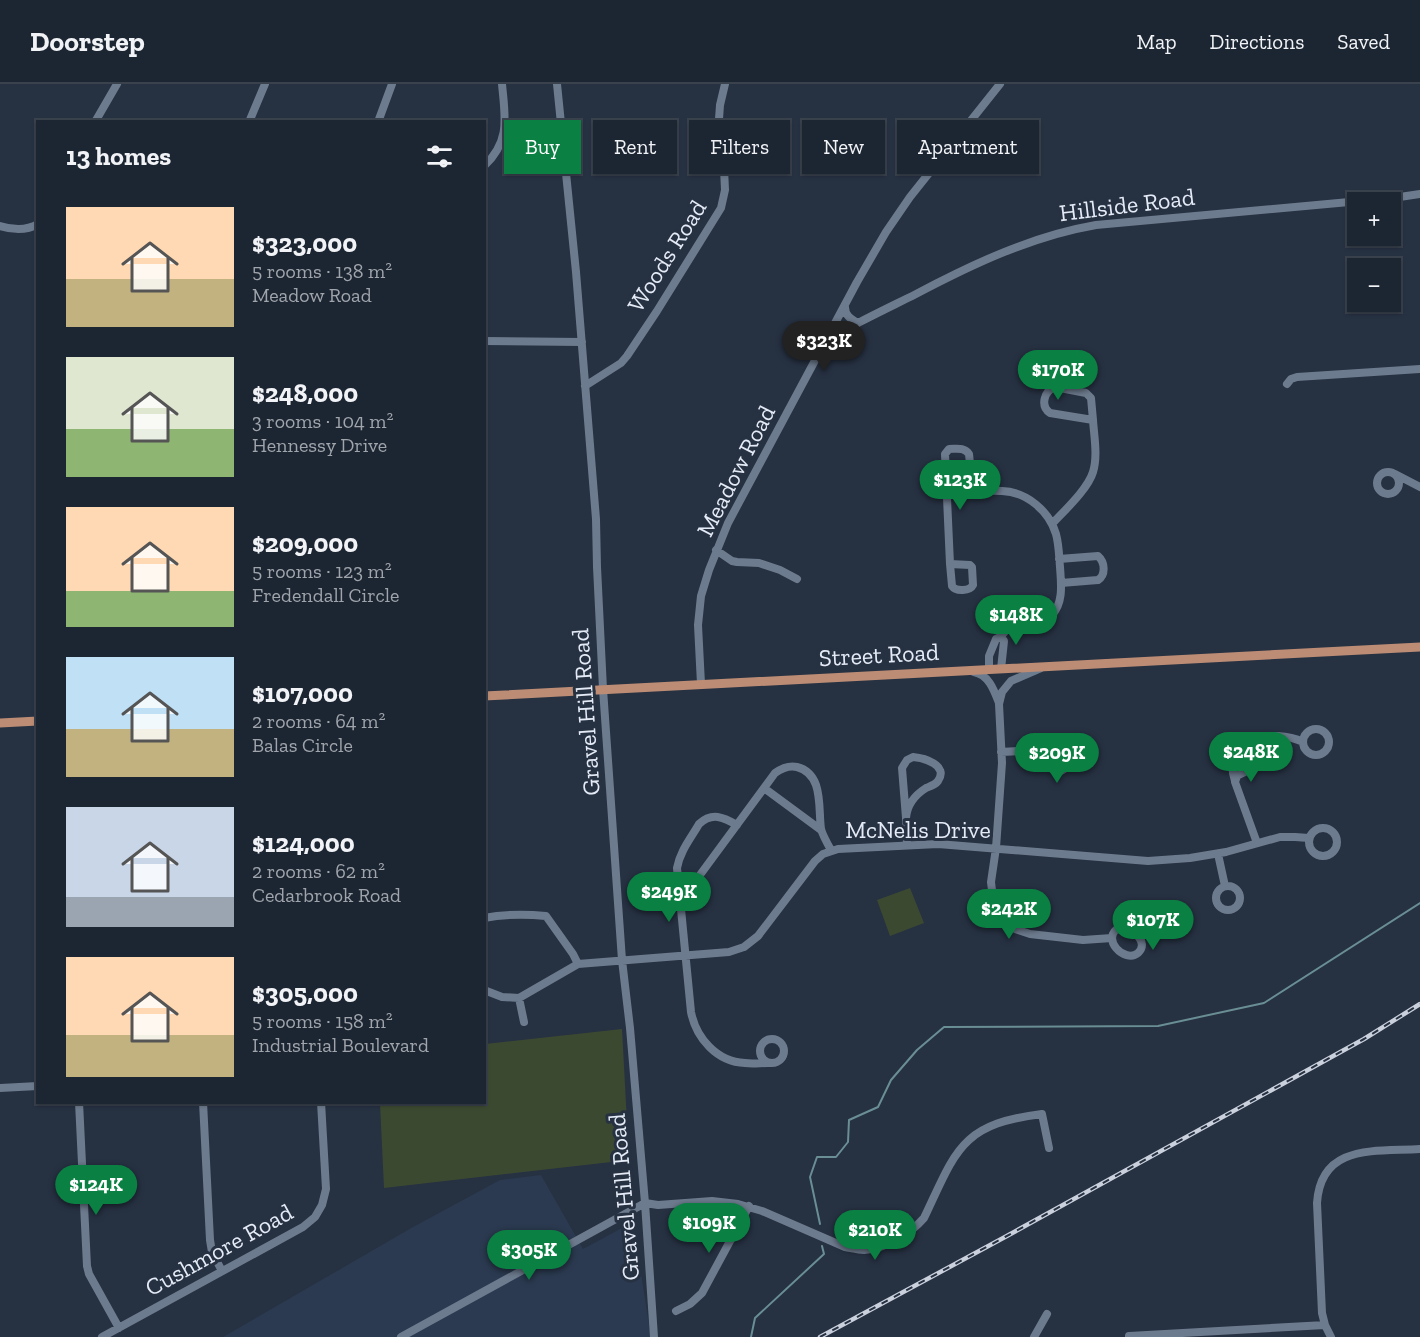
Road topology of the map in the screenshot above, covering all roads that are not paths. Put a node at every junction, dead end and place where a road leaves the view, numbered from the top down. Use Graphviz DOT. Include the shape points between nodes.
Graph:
graph roads {
  1 [pos="117,84"];
  2 [pos="265,84"];
  3 [pos="392,84"];
  4 [pos="502,84"];
  5 [pos="557,84"];
  6 [pos="725,84"];
  7 [pos="1000,84"];
  8 [pos="96,120"];
  9 [pos="250,120"];
  10 [pos="379,120"];
  11 [pos="486,164"];
  12 [pos="1420,194"];
  13 [pos="36,225"];
  14 [pos="0,226"];
  15 [pos="845,305"];
  16 [pos="858,323"];
  17 [pos="486,341"];
  18 [pos="582,342"];
  19 [pos="820,352"];
  20 [pos="1420,369"];
  21 [pos="1287,384"];
  22 [pos="585,386"];
  23 [pos="1093,420"];
  24 [pos="1394,474"];
  25 [pos="1420,487"];
  26 [pos="973,492"];
  27 [pos="946,493"];
  28 [pos="1052,524"];
  29 [pos="716,550"];
  30 [pos="1059,559"];
  31 [pos="950,564"];
  32 [pos="797,579"];
  33 [pos="1060,583"];
  34 [pos="1001,637"];
  35 [pos="1420,647"];
  36 [pos="1045,666"];
  37 [pos="989,669"];
  38 [pos="1001,669"];
  39 [pos="967,670"];
  40 [pos="701,684"];
  41 [pos="603,689"];
  42 [pos="486,696"];
  43 [pos="999,704"];
  44 [pos="36,721"];
  45 [pos="0,723"];
  46 [pos="1267,739"];
  47 [pos="1303,742"];
  48 [pos="1040,750"];
  49 [pos="1001,753"];
  50 [pos="1235,782"];
  51 [pos="764,788"];
  52 [pos="906,818"];
  53 [pos="737,825"];
  54 [pos="822,830"];
  55 [pos="1309,838"];
  56 [pos="1257,843"];
  57 [pos="907,845"];
  58 [pos="996,848"];
  59 [pos="831,850"];
  60 [pos="1218,854"];
  61 [pos="1225,886"];
  62 [pos="679,888"];
  63 [pos="486,918"];
  64 [pos="1112,938"];
  65 [pos="686,956"];
  66 [pos="622,960"];
  67 [pos="578,964"];
  68 [pos="486,991"];
  69 [pos="519,998"];
  70 [pos="524,1022"];
  71 [pos="768,1063"];
  72 [pos="36,1086"];
  73 [pos="0,1088"];
  74 [pos="79,1104"];
  75 [pos="203,1104"];
  76 [pos="321,1104"];
  77 [pos="1049,1148"];
  78 [pos="1420,1149"];
  79 [pos="645,1203"];
  80 [pos="749,1206"];
  81 [pos="222,1271"];
  82 [pos="676,1311"];
  83 [pos="1047,1314"];
  84 [pos="1325,1325"];
  85 [pos="119,1328"];
  86 [pos="1129,1336"];
  87 [pos="102,1337"];
  88 [pos="401,1337"];
  89 [pos="654,1337"];
  90 [pos="1034,1337"];
  91 [pos="1331,1337"];
  1 -- 8 [label="street"];
  2 -- 9 [label="street"];
  3 -- 10 [label="street"];
  4 -- 11 [label="street" via="504,136 499,150"];
  5 -- 18 [label="street, Gravel Hill Road"];
  6 -- 22 [label="street, Woods Road" via="719,119 725,190 721,208 627,356"];
  7 -- 15 [label="street, Meadow Road" via="910,196"];
  12 -- 16 [label="street, Hillside Road" via="1096,225 1061,232 976,264"];
  13 -- 14 [label="street" via="14,230"];
  15 -- 16 [label="street" via="847,316"];
  15 -- 19 [label="street, Meadow Road"];
  16 -- 19 [label="street, Hillside Road"];
  17 -- 18 [label="street"];
  18 -- 22 [label="street, Gravel Hill Road"];
  19 -- 29 [label="street, Meadow Road"];
  20 -- 21 [label="street" via="1297,377"];
  22 -- 41 [label="street, Gravel Hill Road" via="596,519"];
  23 -- 23 [label="street" via="1047,412 1044,405 1048,390 1055,387 1086,393 1091,398"];
  23 -- 28 [label="street" via="1093,472 1088,484"];
  24 -- 25 [label="street"];
  26 -- 27 [label="street"];
  26 -- 27 [label="street" via="969,454 964,449 949,449 945,454"];
  26 -- 28 [label="street" via="1018,494 1035,503"];
  27 -- 31 [label="street"];
  28 -- 30 [label="street"];
  29 -- 32 [label="street" via="732,561 759,563"];
  29 -- 40 [label="street, Meadow Road" via="699,612"];
  30 -- 33 [label="street"];
  30 -- 33 [label="street" via="1098,556 1104,574 1098,580"];
  33 -- 34 [label="street" via="1058,606 1050,618 1035,625 1014,626"];
  34 -- 37 [label="street" via="992,646"];
  34 -- 38 [label="street"];
  35 -- 36 [label="main road, Street Road"];
  36 -- 38 [label="main road, Street Road"];
  36 -- 43 [label="street" via="1011,681"];
  37 -- 38 [label="main road, Street Road"];
  37 -- 39 [label="main road, Street Road"];
  39 -- 40 [label="main road, Street Road"];
  39 -- 43 [label="street" via="981,673 988,680"];
  40 -- 41 [label="main road, Street Road"];
  41 -- 42 [label="main road, Street Road"];
  41 -- 66 [label="street, Gravel Hill Road"];
  43 -- 49 [label="street"];
  44 -- 45 [label="main road"];
  46 -- 47 [label="street" via="1287,736"];
  46 -- 50 [label="street" via="1270,746 1264,757"];
  46 -- 50 [label="street" via="1249,740 1236,753 1232,767"];
  48 -- 49 [label="street"];
  49 -- 58 [label="street"];
  50 -- 56 [label="street"];
  51 -- 53 [label="street"];
  51 -- 54 [label="street"];
  51 -- 54 [label="street" via="780,769 793,766 805,770 818,788"];
  52 -- 52 [label="street" via="902,768 909,758 917,757 935,764 941,771 938,782 908,806"];
  52 -- 57 [label="street"];
  53 -- 62 [label="street" via="697,879"];
  53 -- 62 [label="street" via="714,816 699,824 678,860"];
  54 -- 59 [label="street"];
  55 -- 56 [label="street, McNelis Drive" via="1280,837"];
  56 -- 60 [label="street, McNelis Drive"];
  57 -- 58 [label="street, McNelis Drive"];
  57 -- 59 [label="street, McNelis Drive"];
  58 -- 60 [label="street, McNelis Drive" via="1148,861"];
  58 -- 64 [label="street" via="993,899 1011,926 1030,934 1083,940"];
  59 -- 65 [label="street, McNelis Drive" via="809,867 751,942 729,952"];
  60 -- 61 [label="street"];
  62 -- 65 [label="street"];
  63 -- 67 [label="street" via="546,916"];
  65 -- 66 [label="street, McNelis Drive"];
  65 -- 71 [label="street" via="693,1020 705,1042 737,1062"];
  66 -- 67 [label="street, McNelis Drive"];
  66 -- 79 [label="street, Gravel Hill Road"];
  67 -- 69 [label="street"];
  68 -- 69 [label="street"];
  69 -- 70 [label="street"];
  72 -- 73 [label="street"];
  74 -- 85 [label="street" via="87,1266"];
  75 -- 81 [label="street" via="210,1240"];
  76 -- 81 [label="street, Cushmore Road" via="326,1190 315,1217"];
  77 -- 80 [label="street" via="1042,1114 986,1128 957,1152 917,1226 875,1248 845,1247"];
  78 -- 84 [label="street" via="1350,1155 1332,1165 1323,1176 1317,1203"];
  79 -- 80 [label="street" via="712,1201"];
  79 -- 88 [label="street"];
  79 -- 89 [label="street, Gravel Hill Road"];
  80 -- 82 [label="street" via="702,1293"];
  81 -- 85 [label="street, Cushmore Road"];
  83 -- 90 [label="street"];
  84 -- 86 [label="street"];
  84 -- 91 [label="street"];
  85 -- 87 [label="street, Cushmore Road"];
}
